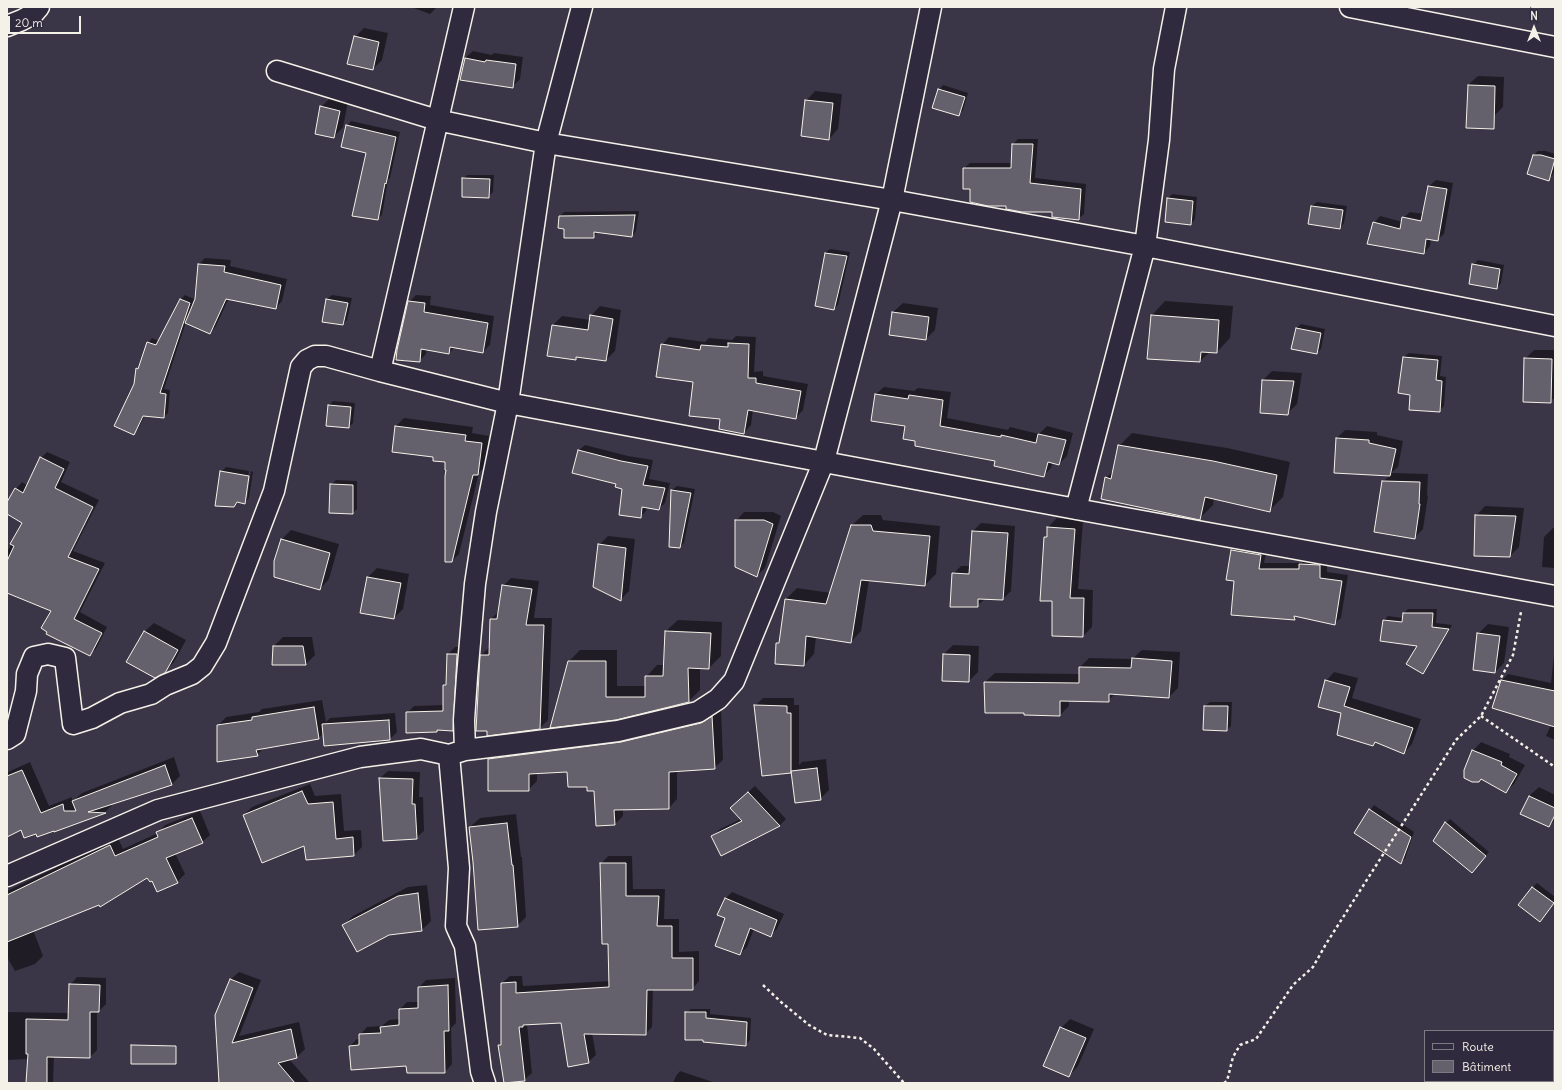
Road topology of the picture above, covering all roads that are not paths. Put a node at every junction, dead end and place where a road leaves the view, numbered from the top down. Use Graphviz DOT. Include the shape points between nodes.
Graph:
graph roads {
  1 [pos="40,7"];
  2 [pos="464,7"];
  3 [pos="582,7"];
  4 [pos="931,7"];
  5 [pos="1176,7"];
  6 [pos="1350,7"];
  7 [pos="7,26"];
  8 [pos="1555,46"];
  9 [pos="277,71"];
  10 [pos="437,120"];
  11 [pos="546,143"];
  12 [pos="892,200"];
  13 [pos="1145,246"];
  14 [pos="1555,326"];
  15 [pos="380,371"];
  16 [pos="508,403"];
  17 [pos="824,462"];
  18 [pos="1076,509"];
  19 [pos="1555,596"];
  20 [pos="7,739"];
  21 [pos="457,752"];
  22 [pos="7,876"];
  23 [pos="485,1083"];
  1 -- 7 [label="street" via="33,14"];
  2 -- 10 [label="street"];
  3 -- 11 [label="street"];
  4 -- 12 [label="street"];
  5 -- 13 [label="street" via="1164,69 1159,140"];
  6 -- 8 [label="street"];
  9 -- 10 [label="street"];
  10 -- 11 [label="street"];
  10 -- 15 [label="street"];
  11 -- 12 [label="street"];
  11 -- 16 [label="street"];
  12 -- 13 [label="street"];
  12 -- 17 [label="street"];
  13 -- 14 [label="street"];
  13 -- 18 [label="street"];
  15 -- 16 [label="street"];
  15 -- 20 [label="street" via="326,356 316,356 301,367 274,491 216,643 202,666 192,674 151,694 120,703 92,718 73,724 65,658 48,654 34,657 27,674 26,691 15,734"];
  16 -- 17 [label="street"];
  16 -- 21 [label="street" via="486,512 475,584 464,720"];
  17 -- 18 [label="street"];
  17 -- 21 [label="street" via="734,681 718,699 698,712 618,731"];
  18 -- 19 [label="street"];
  21 -- 22 [label="street" via="421,749 360,757 158,810"];
  21 -- 23 [label="street" via="456,926 464,946 481,1071"];
}
